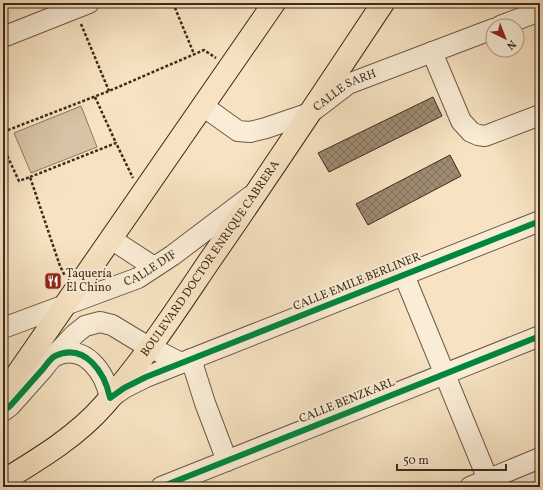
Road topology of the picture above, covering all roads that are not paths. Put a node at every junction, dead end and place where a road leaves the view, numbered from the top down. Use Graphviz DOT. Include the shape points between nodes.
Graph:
graph roads {
  1 [pos="274,3"];
  2 [pos="384,3"];
  3 [pos="82,6"];
  4 [pos="540,11"];
  5 [pos="521,18"];
  6 [pos="485,32"];
  7 [pos="3,37"];
  8 [pos="432,52"];
  9 [pos="203,106"];
  10 [pos="310,113"];
  11 [pos="540,115"];
  12 [pos="259,189"];
  13 [pos="540,221"];
  14 [pos="110,239"];
  15 [pos="154,267"];
  16 [pos="404,275"];
  17 [pos="69,298"];
  18 [pos="3,328"];
  19 [pos="540,336"];
  20 [pos="151,347"];
  21 [pos="54,356"];
  22 [pos="186,361"];
  23 [pos="444,374"];
  24 [pos="3,392"];
  25 [pos="110,398"];
  26 [pos="3,411"];
  27 [pos="540,458"];
  28 [pos="226,461"];
  29 [pos="3,481"];
  30 [pos="483,485"];
  31 [pos="161,487"];
  1 -- 9 [label="main road"];
  2 -- 10 [label="main road, BOULEVARD DOCTOR ENRIQUE CABRERA"];
  3 -- 7 [label="street"];
  4 -- 5 [label="street"];
  6 -- 8 [label="street, CALLE SARH"];
  8 -- 10 [label="street, CALLE SARH" via="348,84"];
  8 -- 11 [label="street" via="461,121 471,132 485,136"];
  9 -- 10 [label="street, CALLE SARH" via="238,131 250,132"];
  9 -- 14 [label="main road"];
  10 -- 12 [label="main road, BOULEVARD DOCTOR ENRIQUE CABRERA"];
  12 -- 15 [label="street, CALLE DIF"];
  12 -- 20 [label="main road, BOULEVARD DOCTOR ENRIQUE CABRERA"];
  13 -- 16 [label="street, CALLE EMILE BERLINER"];
  14 -- 15 [label="street"];
  14 -- 17 [label="main road"];
  15 -- 17 [label="street, CALLE DIF" via="138,278"];
  16 -- 22 [label="street, CALLE EMILE BERLINER"];
  16 -- 23 [label="street"];
  17 -- 18 [label="street, CALLE DIF"];
  17 -- 24 [label="main road"];
  19 -- 23 [label="street, CALLE BENZKARL"];
  20 -- 21 [label="street" via="112,325 100,322 85,326 74,334"];
  20 -- 22 [label="street"];
  20 -- 25 [label="main road, BOULEVARD DOCTOR ENRIQUE CABRERA"];
  21 -- 25 [label="street" via="73,353 87,358 102,377"];
  21 -- 26 [label="street"];
  22 -- 25 [label="street, CALLE EMILE BERLINER" via="146,377"];
  22 -- 28 [label="street" via="205,403"];
  23 -- 28 [label="street, CALLE BENZKARL"];
  23 -- 30 [label="street"];
  25 -- 29 [label="main road, BOULEVARD DOCTOR ENRIQUE CABRERA" via="63,442"];
  27 -- 30 [label="street"];
  28 -- 31 [label="street, CALLE BENZKARL"];
}
